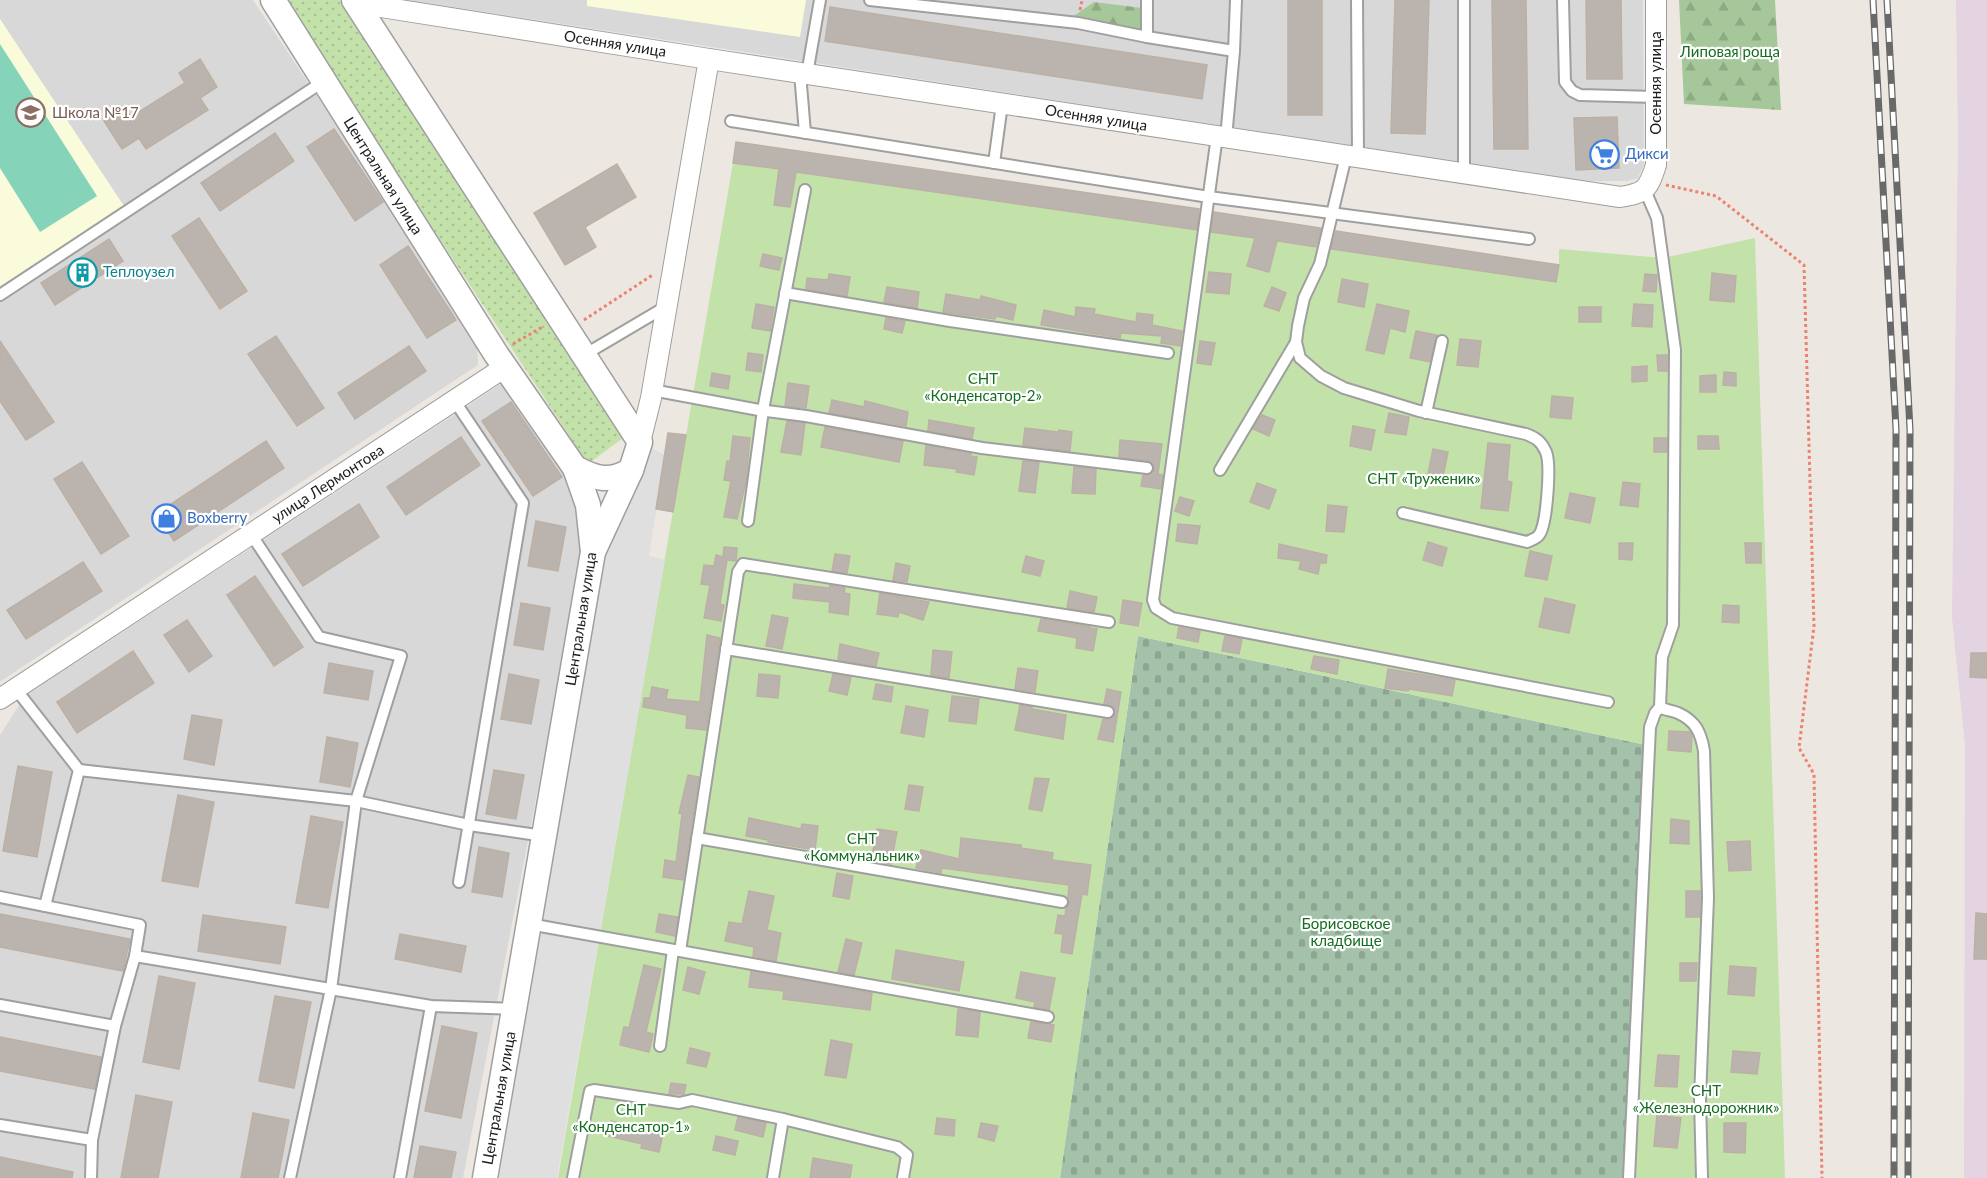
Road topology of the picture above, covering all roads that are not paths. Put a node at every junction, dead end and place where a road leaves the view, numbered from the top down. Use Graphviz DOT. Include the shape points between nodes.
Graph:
graph roads {
  1 [pos="273,0"];
  2 [pos="820,0"];
  3 [pos="870,0"];
  4 [pos="1147,0"];
  5 [pos="1236,0"];
  6 [pos="1357,0"];
  7 [pos="1464,0"];
  8 [pos="1563,0"];
  9 [pos="1656,0"];
  10 [pos="355,1"];
  11 [pos="1147,37"];
  12 [pos="1234,51"];
  13 [pos="709,59"];
  14 [pos="804,74"];
  15 [pos="324,81"];
  16 [pos="1656,98"];
  17 [pos="1002,104"];
  18 [pos="731,121"];
  19 [pos="805,133"];
  20 [pos="1222,137"];
  21 [pos="1352,157"];
  22 [pos="994,163"];
  23 [pos="1464,174"];
  24 [pos="1648,185"];
  25 [pos="805,190"];
  26 [pos="1209,197"];
  27 [pos="1332,214"];
  28 [pos="1529,239"];
  29 [pos="785,293"];
  30 [pos="0,295"];
  31 [pos="667,306"];
  32 [pos="1442,341"];
  33 [pos="1296,342"];
  34 [pos="1168,353"];
  35 [pos="584,355"];
  36 [pos="500,361"];
  37 [pos="652,390"];
  38 [pos="454,400"];
  39 [pos="763,410"];
  40 [pos="1426,413"];
  41 [pos="640,442"];
  42 [pos="575,468"];
  43 [pos="1147,468"];
  44 [pos="631,470"];
  45 [pos="1220,470"];
  46 [pos="1403,513"];
  47 [pos="748,522"];
  48 [pos="251,534"];
  49 [pos="593,552"];
  50 [pos="1109,622"];
  51 [pos="726,649"];
  52 [pos="8,693"];
  53 [pos="1608,702"];
  54 [pos="1660,707"];
  55 [pos="1108,712"];
  56 [pos="79,770"];
  57 [pos="356,801"];
  58 [pos="469,825"];
  59 [pos="544,836"];
  60 [pos="697,838"];
  61 [pos="459,882"];
  62 [pos="0,897"];
  63 [pos="1062,902"];
  64 [pos="45,906"];
  65 [pos="529,924"];
  66 [pos="676,950"];
  67 [pos="135,956"];
  68 [pos="331,989"];
  69 [pos="0,1005"];
  70 [pos="431,1005"];
  71 [pos="514,1008"];
  72 [pos="1048,1017"];
  73 [pos="115,1026"];
  74 [pos="660,1046"];
  75 [pos="783,1119"];
  76 [pos="0,1125"];
  77 [pos="92,1140"];
  78 [pos="91,1178"];
  79 [pos="290,1178"];
  80 [pos="400,1178"];
  81 [pos="485,1178"];
  82 [pos="573,1178"];
  83 [pos="773,1178"];
  84 [pos="903,1178"];
  85 [pos="1629,1178"];
  86 [pos="1702,1178"];
  1 -- 15 [label="street, Центральная улица"];
  2 -- 14 [label="lane"];
  3 -- 11 [label="lane" via="1077,23"];
  4 -- 11 [label="lane"];
  5 -- 12 [label="lane"];
  6 -- 21 [label="lane"];
  7 -- 23 [label="lane"];
  8 -- 16 [label="lane" via="1565,82 1572,91 1580,95"];
  9 -- 16 [label="street, Осенняя улица"];
  10 -- 13 [label="street, Осенняя улица"];
  10 -- 35 [label="street"];
  11 -- 12 [label="lane"];
  12 -- 20 [label="lane"];
  13 -- 14 [label="street, Осенняя улица"];
  13 -- 31 [label="street"];
  14 -- 17 [label="street, Осенняя улица"];
  14 -- 19 [label="lane"];
  15 -- 30 [label="lane"];
  15 -- 36 [label="street, Центральная улица"];
  16 -- 24 [label="street, Осенняя улица" via="1656,165"];
  17 -- 20 [label="street, Осенняя улица"];
  17 -- 22 [label="lane"];
  18 -- 19 [label="lane"];
  19 -- 22 [label="lane"];
  20 -- 21 [label="street, Осенняя улица"];
  20 -- 26 [label="lane"];
  21 -- 23 [label="street, Осенняя улица"];
  21 -- 27 [label="lane"];
  22 -- 26 [label="lane"];
  23 -- 24 [label="street, Осенняя улица" via="1620,197 1639,194"];
  24 -- 54 [label="lane" via="1657,218 1675,350 1673,625 1662,657"];
  25 -- 29 [label="lane"];
  26 -- 27 [label="lane"];
  26 -- 53 [label="lane" via="1154,600 1156,608 1172,618"];
  27 -- 28 [label="lane"];
  27 -- 33 [label="lane" via="1320,264 1304,298"];
  29 -- 34 [label="lane"];
  29 -- 39 [label="lane"];
  31 -- 35 [label="lane"];
  31 -- 37 [label="street"];
  32 -- 40 [label="lane"];
  33 -- 40 [label="lane" via="1300,358 1321,376 1344,388"];
  33 -- 45 [label="lane"];
  35 -- 41 [label="street"];
  36 -- 38 [label="street, улица Лермонтова"];
  36 -- 42 [label="street, Центральная улица"];
  37 -- 39 [label="lane"];
  37 -- 41 [label="street"];
  38 -- 48 [label="street, улица Лермонтова"];
  38 -- 58 [label="lane" via="523,503"];
  39 -- 43 [label="lane" via="982,448"];
  39 -- 47 [label="lane"];
  40 -- 46 [label="lane" via="1537,438 1547,454 1549,469 1544,523 1539,535 1527,542"];
  41 -- 44 [label="street"];
  42 -- 44 [label="street" via="608,479"];
  42 -- 49 [label="street, Центральная улица" via="588,505"];
  44 -- 49 [label="street"];
  48 -- 52 [label="street, улица Лермонтова"];
  48 -- 57 [label="lane" via="319,637 402,656"];
  49 -- 59 [label="street, Центральная улица"];
  50 -- 51 [label="lane" via="743,564 738,572"];
  51 -- 55 [label="lane"];
  51 -- 60 [label="lane"];
  52 -- 56 [label="lane"];
  54 -- 85 [label="lane" via="1650,727"];
  54 -- 86 [label="lane" via="1677,712 1696,725 1704,751 1708,898 1700,1098"];
  56 -- 57 [label="lane"];
  56 -- 64 [label="lane"];
  57 -- 58 [label="lane"];
  57 -- 68 [label="lane"];
  58 -- 59 [label="lane"];
  58 -- 61 [label="lane"];
  59 -- 65 [label="street, Центральная улица"];
  60 -- 63 [label="lane"];
  60 -- 66 [label="lane"];
  62 -- 64 [label="lane"];
  64 -- 67 [label="lane" via="140,925"];
  65 -- 66 [label="lane"];
  65 -- 71 [label="street, Центральная улица"];
  66 -- 72 [label="lane"];
  66 -- 74 [label="lane"];
  67 -- 68 [label="lane"];
  67 -- 73 [label="lane"];
  68 -- 70 [label="lane"];
  68 -- 79 [label="lane"];
  69 -- 73 [label="lane"];
  70 -- 71 [label="lane"];
  70 -- 80 [label="lane"];
  71 -- 81 [label="street, Центральная улица"];
  73 -- 77 [label="lane"];
  75 -- 82 [label="lane" via="692,1100 679,1103 590,1091"];
  75 -- 83 [label="lane"];
  75 -- 84 [label="lane" via="897,1147 907,1155"];
  76 -- 77 [label="lane"];
  77 -- 78 [label="lane"];
}
